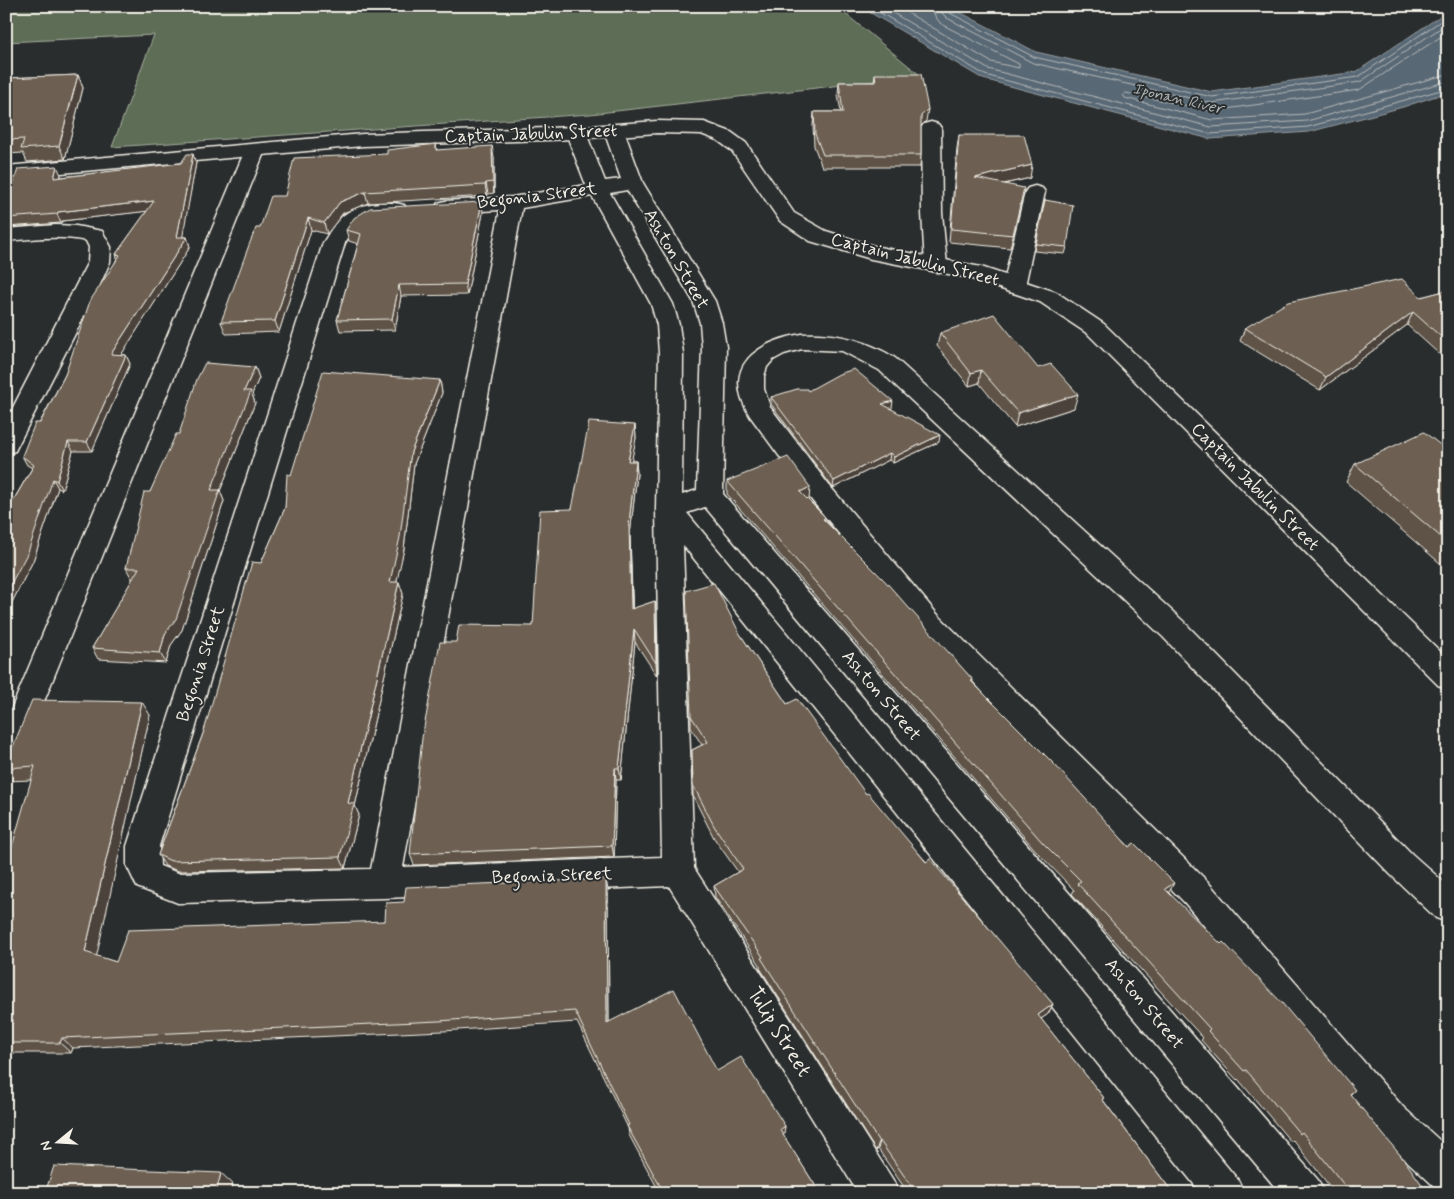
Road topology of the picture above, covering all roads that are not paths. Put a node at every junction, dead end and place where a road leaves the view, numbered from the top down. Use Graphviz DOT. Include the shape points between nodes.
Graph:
graph roads {
  1 [pos="931,128"];
  2 [pos="614,131"];
  3 [pos="576,133"];
  4 [pos="255,150"];
  5 [pos="6,172"];
  6 [pos="632,183"];
  7 [pos="598,189"];
  8 [pos="1035,192"];
  9 [pos="512,203"];
  10 [pos="6,235"];
  11 [pos="936,265"];
  12 [pos="1014,286"];
  13 [pos="6,445"];
  14 [pos="710,496"];
  15 [pos="669,509"];
  16 [pos="1448,677"];
  17 [pos="6,758"];
  18 [pos="678,871"];
  19 [pos="384,883"];
  20 [pos="1448,907"];
  21 [pos="1448,1174"];
  22 [pos="880,1193"];
  23 [pos="1225,1193"];
  24 [pos="1305,1193"];
  1 -- 11 [label="street"];
  2 -- 3 [label="street, Captain Jabulin Street"];
  2 -- 6 [label="street, Ashton Street"];
  2 -- 11 [label="street, Captain Jabulin Street" via="657,127 704,128 724,136 739,147 788,217 818,236 871,252"];
  3 -- 4 [label="street, Captain Jabulin Street" via="363,140"];
  3 -- 7 [label="street, Ashton Street"];
  4 -- 5 [label="street, Captain Jabulin Street"];
  4 -- 17 [label="street"];
  6 -- 7 [label="street, Begonia Street"];
  6 -- 14 [label="street, Ashton Street" via="704,301 711,323 714,348"];
  7 -- 9 [label="street, Begonia Street"];
  7 -- 15 [label="street, Ashton Street" via="662,304 668,325 671,353"];
  8 -- 12 [label="street"];
  9 -- 19 [label="street"];
  9 -- 19 [label="street, Begonia Street" via="368,211 352,217 344,225 334,243 143,846 141,866 150,879 178,888"];
  10 -- 13 [label="street" via="76,232 94,236 100,248 99,262 88,289"];
  11 -- 12 [label="street, Captain Jabulin Street" via="973,272"];
  12 -- 16 [label="street, Captain Jabulin Street" via="1048,297 1096,329"];
  14 -- 15 [label="street"];
  14 -- 24 [label="street, Ashton Street"];
  15 -- 18 [label="street, Ashton Street"];
  15 -- 23 [label="street"];
  18 -- 19 [label="street, Begonia Street"];
  18 -- 22 [label="street, Tulip Street"];
  20 -- 21 [label="street" via="1401,864 1173,629 887,364 843,343 818,340 786,344 763,356 752,376 753,396 759,410 819,491 928,623 1196,892 1390,1120"];
}
